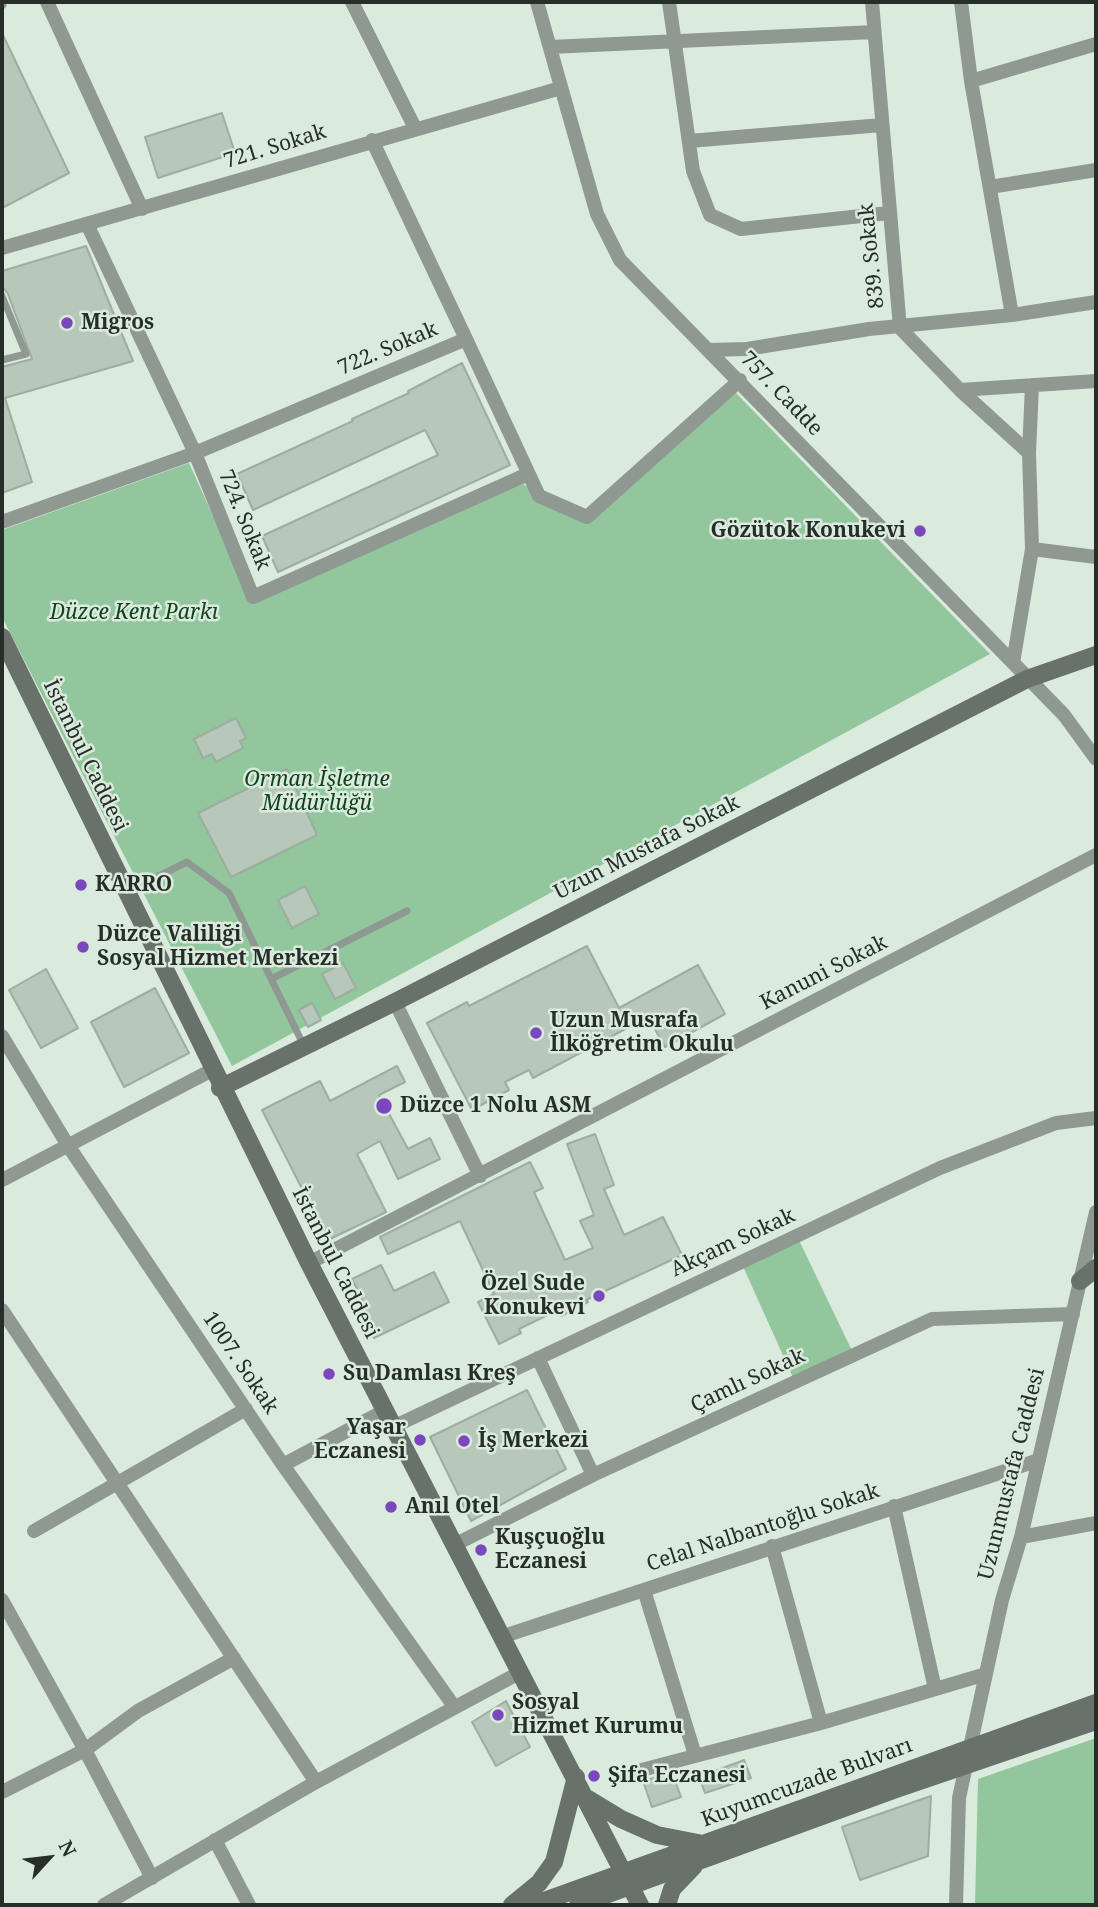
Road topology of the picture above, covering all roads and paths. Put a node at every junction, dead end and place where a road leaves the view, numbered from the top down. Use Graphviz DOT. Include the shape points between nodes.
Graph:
graph roads {
  1 [pos="47,2"];
  2 [pos="352,2"];
  3 [pos="537,2"];
  4 [pos="669,2"];
  5 [pos="872,2"];
  6 [pos="961,2"];
  7 [pos="874,32"];
  8 [pos="673,41"];
  9 [pos="1096,44"];
  10 [pos="550,47"];
  11 [pos="971,81"];
  12 [pos="561,88"];
  13 [pos="882,125"];
  14 [pos="415,128"];
  15 [pos="372,140"];
  16 [pos="689,141"];
  17 [pos="1096,170"];
  18 [pos="990,187"];
  19 [pos="142,209"];
  20 [pos="889,213"];
  21 [pos="87,224"];
  22 [pos="2,248"];
  23 [pos="2,296"];
  24 [pos="1096,302"];
  25 [pos="1012,315"];
  26 [pos="900,328"];
  27 [pos="466,338"];
  28 [pos="708,351"];
  29 [pos="2,360"];
  30 [pos="740,380"];
  31 [pos="1096,381"];
  32 [pos="1032,385"];
  33 [pos="960,390"];
  34 [pos="195,453"];
  35 [pos="1029,453"];
  36 [pos="528,474"];
  37 [pos="2,522"];
  38 [pos="1032,549"];
  39 [pos="1096,557"];
  40 [pos="2,636"];
  41 [pos="1096,655"];
  42 [pos="1013,663"];
  43 [pos="1027,678"];
  44 [pos="1096,759"];
  45 [pos="1096,855"];
  46 [pos="159,876"];
  47 [pos="407,911"];
  48 [pos="271,979"];
  49 [pos="394,1002"];
  50 [pos="2,1036"];
  51 [pos="304,1046"];
  52 [pos="212,1070"];
  53 [pos="220,1088"];
  54 [pos="1096,1118"];
  55 [pos="67,1144"];
  56 [pos="480,1176"];
  57 [pos="2,1180"];
  58 [pos="1096,1212"];
  59 [pos="309,1263"];
  60 [pos="1096,1268"];
  61 [pos="1080,1281"];
  62 [pos="2,1310"];
  63 [pos="1073,1314"];
  64 [pos="538,1359"];
  65 [pos="246,1409"];
  66 [pos="391,1418"];
  67 [pos="1039,1460"];
  68 [pos="283,1465"];
  69 [pos="593,1475"];
  70 [pos="117,1483"];
  71 [pos="894,1506"];
  72 [pos="1096,1523"];
  73 [pos="34,1531"];
  74 [pos="1021,1537"];
  75 [pos="456,1544"];
  76 [pos="772,1546"];
  77 [pos="643,1590"];
  78 [pos="2,1600"];
  79 [pos="501,1637"];
  80 [pos="234,1657"];
  81 [pos="519,1672"];
  82 [pos="986,1674"];
  83 [pos="935,1689"];
  84 [pos="1096,1703"];
  85 [pos="453,1705"];
  86 [pos="1096,1721"];
  87 [pos="821,1723"];
  88 [pos="85,1750"];
  89 [pos="695,1755"];
  90 [pos="970,1756"];
  91 [pos="634,1772"];
  92 [pos="576,1777"];
  93 [pos="316,1782"];
  94 [pos="2,1792"];
  95 [pos="587,1798"];
  96 [pos="215,1840"];
  97 [pos="701,1853"];
  98 [pos="152,1878"];
  99 [pos="627,1879"];
  100 [pos="104,1905"];
  101 [pos="248,1905"];
  102 [pos="512,1905"];
  103 [pos="533,1905"];
  104 [pos="578,1905"];
  105 [pos="640,1905"];
  106 [pos="667,1905"];
  107 [pos="956,1905"];
  1 -- 19 [label="street"];
  2 -- 14 [label="street"];
  3 -- 10 [label="street, 757. Cadde"];
  4 -- 8 [label="street"];
  5 -- 7 [label="street, 839. Sokak"];
  6 -- 11 [label="street"];
  7 -- 8 [label="street"];
  7 -- 13 [label="street, 839. Sokak"];
  8 -- 10 [label="street"];
  8 -- 16 [label="street"];
  9 -- 11 [label="street"];
  10 -- 12 [label="street, 757. Cadde"];
  11 -- 18 [label="street"];
  12 -- 14 [label="street, 721. Sokak"];
  12 -- 28 [label="street, 757. Cadde" via="597,214 620,260"];
  13 -- 16 [label="street"];
  13 -- 20 [label="street, 839. Sokak"];
  14 -- 15 [label="street, 721. Sokak"];
  15 -- 19 [label="street, 721. Sokak"];
  15 -- 27 [label="street"];
  16 -- 20 [label="street" via="693,171 710,215 741,229"];
  17 -- 18 [label="street"];
  18 -- 25 [label="street"];
  19 -- 21 [label="street, 721. Sokak"];
  20 -- 26 [label="street, 839. Sokak"];
  21 -- 22 [label="street, 721. Sokak"];
  21 -- 34 [label="street, 724. Sokak"];
  23 -- 29 [label="lane" via="26,354"];
  24 -- 25 [label="street"];
  25 -- 26 [label="street"];
  26 -- 28 [label="street"];
  26 -- 33 [label="street, 839. Sokak"];
  27 -- 34 [label="street, 722. Sokak"];
  27 -- 36 [label="street, 722. Sokak"];
  28 -- 30 [label="street, 757. Cadde"];
  30 -- 36 [label="street, 722. Sokak" via="587,517 539,496"];
  30 -- 42 [label="street, 757. Cadde"];
  31 -- 32 [label="street"];
  32 -- 33 [label="street"];
  32 -- 35 [label="street"];
  33 -- 35 [label="street, 839. Sokak"];
  34 -- 36 [label="street, 724. Sokak" via="253,597"];
  34 -- 37 [label="street, 722. Sokak"];
  35 -- 38 [label="street"];
  38 -- 39 [label="street"];
  38 -- 42 [label="street"];
  40 -- 52 [label="main road, İstanbul Caddesi"];
  41 -- 43 [label="main road, Uzun Mustafa Sokak"];
  42 -- 43 [label="street, 757. Cadde"];
  43 -- 44 [label="street, 757. Cadde" via="1064,715"];
  43 -- 49 [label="main road, Uzun Mustafa Sokak"];
  45 -- 56 [label="street, Kanuni Sokak"];
  46 -- 48 [label="lane" via="187,862 229,893"];
  47 -- 48 [label="lane"];
  48 -- 51 [label="lane"];
  49 -- 51 [label="main road, Uzun Mustafa Sokak"];
  49 -- 56 [label="street"];
  50 -- 55 [label="street, 1007. Sokak"];
  51 -- 53 [label="main road, Uzun Mustafa Sokak"];
  52 -- 53 [label="main road, İstanbul Caddesi"];
  52 -- 55 [label="street"];
  53 -- 59 [label="main road, İstanbul Caddesi"];
  54 -- 64 [label="street, Akçam Sokak" via="1056,1123 940,1168"];
  55 -- 57 [label="street"];
  55 -- 65 [label="street, 1007. Sokak"];
  56 -- 59 [label="street, Kanuni Sokak"];
  58 -- 61 [label="street, Uzunmustafa Caddesi"];
  59 -- 66 [label="main road, İstanbul Caddesi"];
  60 -- 61 [label="main road"];
  61 -- 63 [label="street, Uzunmustafa Caddesi"];
  62 -- 70 [label="street"];
  63 -- 67 [label="street, Uzunmustafa Caddesi"];
  63 -- 69 [label="street, Çamlı Sokak" via="932,1319"];
  64 -- 66 [label="street, Akçam Sokak"];
  64 -- 69 [label="street"];
  65 -- 68 [label="street, 1007. Sokak"];
  65 -- 70 [label="street"];
  66 -- 68 [label="street, Akçam Sokak"];
  66 -- 75 [label="main road, İstanbul Caddesi"];
  67 -- 71 [label="street, Celal Nalbantoğlu Sokak"];
  67 -- 74 [label="street, Uzunmustafa Caddesi"];
  68 -- 85 [label="street, 1007. Sokak"];
  69 -- 75 [label="street, Çamlı Sokak"];
  70 -- 73 [label="street"];
  70 -- 80 [label="street"];
  71 -- 76 [label="street, Celal Nalbantoğlu Sokak"];
  71 -- 83 [label="street"];
  72 -- 74 [label="street"];
  74 -- 82 [label="street, Uzunmustafa Caddesi"];
  75 -- 79 [label="main road, İstanbul Caddesi"];
  76 -- 77 [label="street, Celal Nalbantoğlu Sokak"];
  76 -- 87 [label="street"];
  77 -- 79 [label="street, Celal Nalbantoğlu Sokak"];
  77 -- 89 [label="street"];
  78 -- 88 [label="street"];
  79 -- 81 [label="main road, İstanbul Caddesi"];
  80 -- 88 [label="street" via="138,1711"];
  80 -- 93 [label="street"];
  81 -- 85 [label="street"];
  81 -- 92 [label="main road, İstanbul Caddesi"];
  82 -- 83 [label="street"];
  82 -- 90 [label="street, Uzunmustafa Caddesi"];
  83 -- 87 [label="street"];
  84 -- 90 [label="main road, Kuyumcuzade Bulvarı"];
  85 -- 93 [label="street"];
  86 -- 90 [label="main road, Kuyumcuzade Bulvarı"];
  87 -- 89 [label="street"];
  88 -- 94 [label="street"];
  88 -- 98 [label="street"];
  89 -- 91 [label="street"];
  90 -- 97 [label="main road, Kuyumcuzade Bulvarı"];
  90 -- 107 [label="street, Uzunmustafa Caddesi" via="959,1798"];
  92 -- 95 [label="main road, İstanbul Caddesi"];
  92 -- 102 [label="main road" via="554,1862 539,1883"];
  93 -- 96 [label="street"];
  95 -- 97 [label="main road" via="621,1819"];
  95 -- 99 [label="main road, İstanbul Caddesi"];
  96 -- 98 [label="street"];
  96 -- 101 [label="street"];
  97 -- 99 [label="main road, Kuyumcuzade Bulvarı"];
  97 -- 106 [label="main road" via="672,1889"];
  98 -- 100 [label="street"];
  99 -- 103 [label="main road, Kuyumcuzade Bulvarı"];
  99 -- 104 [label="main road, Kuyumcuzade Bulvarı"];
  99 -- 105 [label="main road, İstanbul Caddesi"];
}
